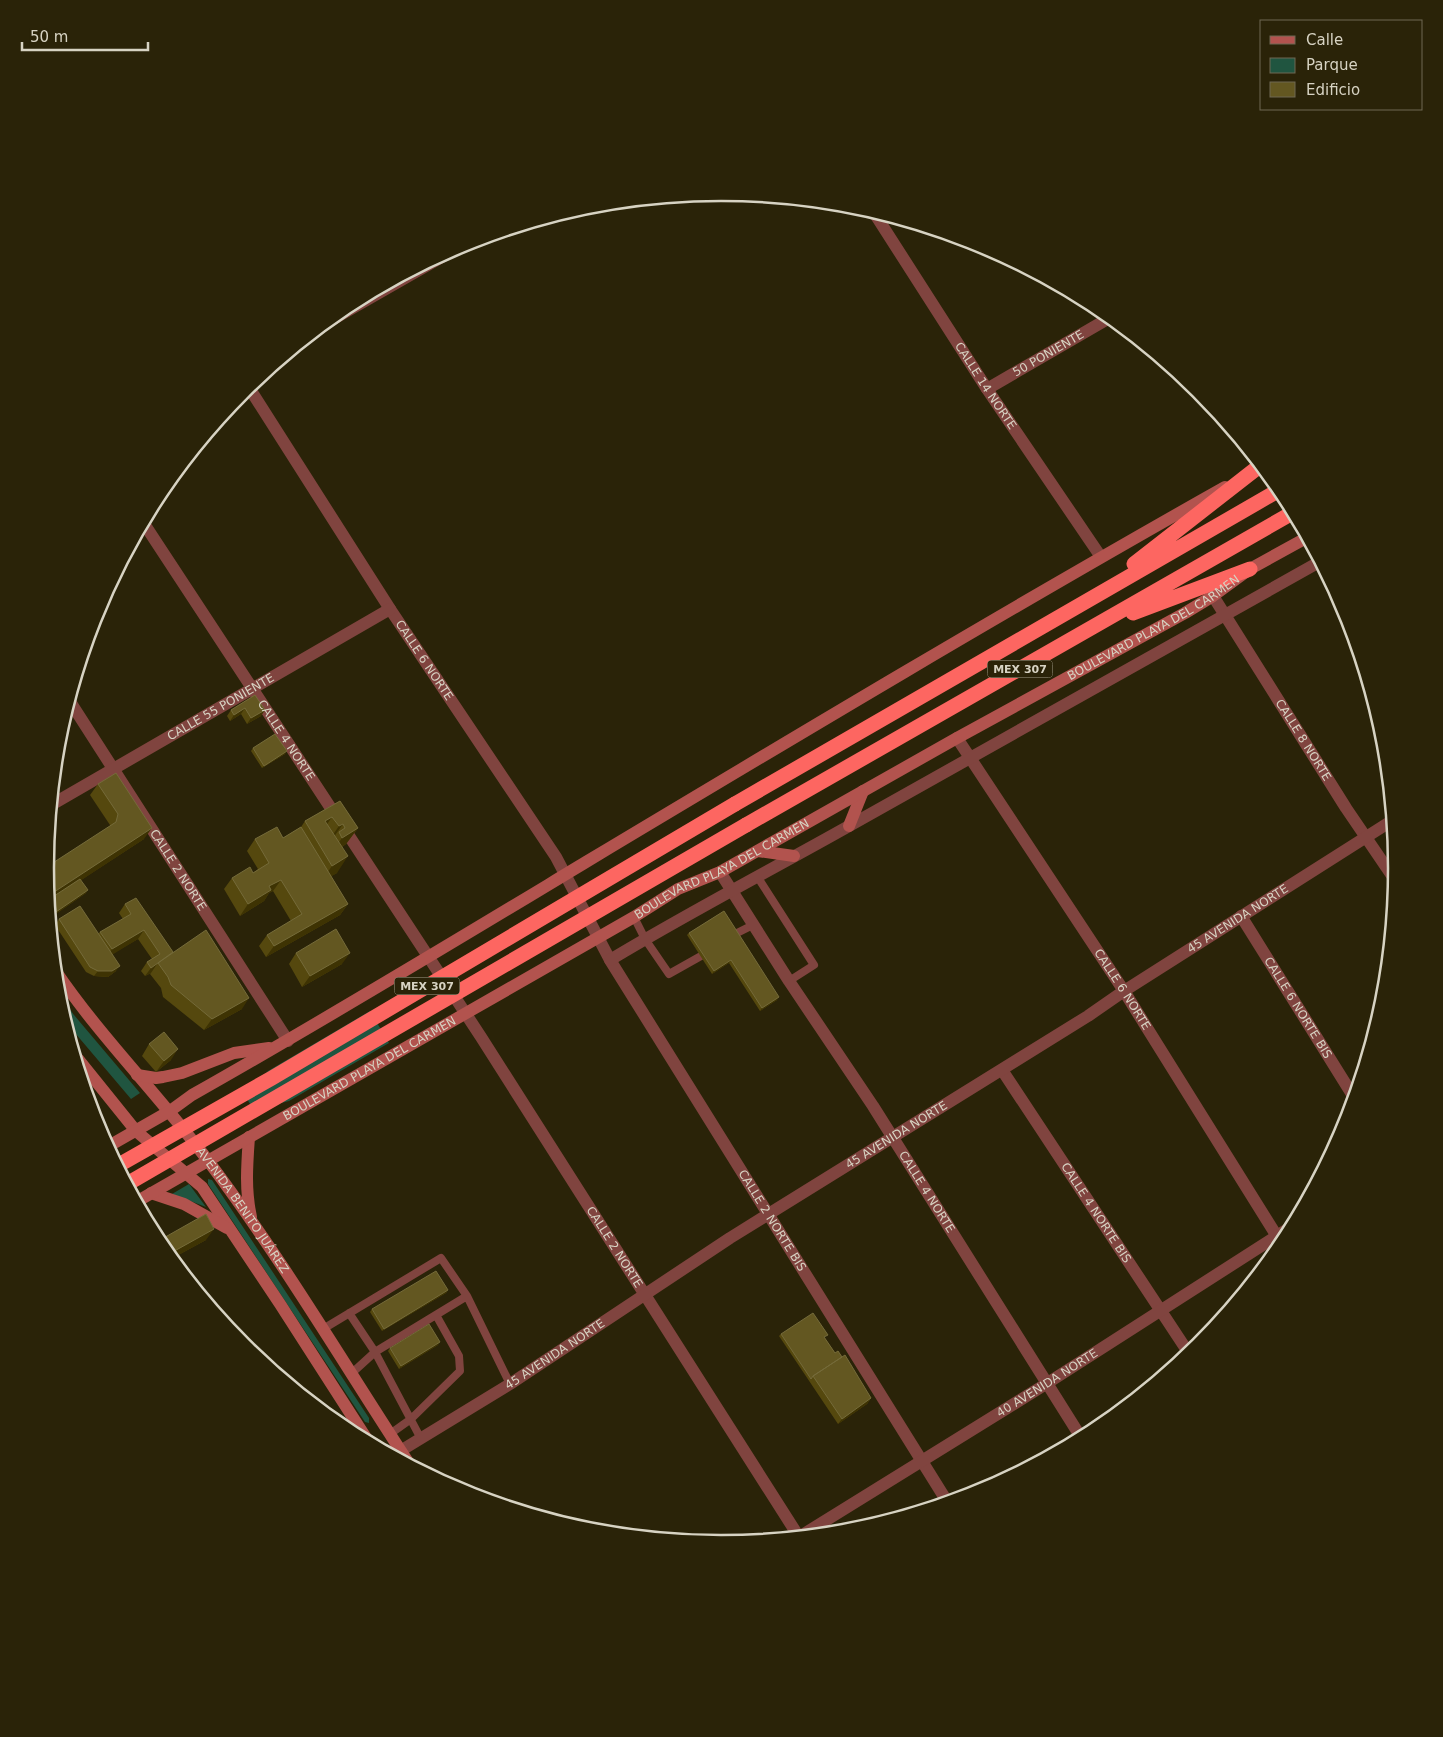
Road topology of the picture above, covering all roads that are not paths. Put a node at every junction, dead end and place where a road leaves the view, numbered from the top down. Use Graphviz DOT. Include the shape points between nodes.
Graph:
graph roads {
  1 [pos="879,220"];
  2 [pos="1104,321"];
  3 [pos="986,389"];
  4 [pos="252,393"];
  5 [pos="1256,469"];
  6 [pos="1257,470"];
  7 [pos="1274,493"];
  8 [pos="1288,516"];
  9 [pos="147,528"];
  10 [pos="1303,540"];
  11 [pos="1100,557"];
  12 [pos="1315,564"];
  13 [pos="1250,569"];
  14 [pos="1213,596"];
  15 [pos="1089,599"];
  16 [pos="390,609"];
  17 [pos="1225,614"];
  18 [pos="1089,630"];
  19 [pos="251,689"];
  20 [pos="74,708"];
  21 [pos="957,738"];
  22 [pos="969,756"];
  23 [pos="113,768"];
  24 [pos="863,791"];
  25 [pos="57,801"];
  26 [pos="1388,823"];
  27 [pos="849,826"];
  28 [pos="1367,837"];
  29 [pos="758,851"];
  30 [pos="794,856"];
  31 [pos="1389,870"];
  32 [pos="720,872"];
  33 [pos="566,875"];
  34 [pos="757,876"];
  35 [pos="730,889"];
  36 [pos="1241,916"];
  37 [pos="634,917"];
  38 [pos="753,925"];
  39 [pos="735,934"];
  40 [pos="597,937"];
  41 [pos="645,939"];
  42 [pos="701,956"];
  43 [pos="429,958"];
  44 [pos="610,960"];
  45 [pos="789,981"];
  46 [pos="64,983"];
  47 [pos="1124,991"];
  48 [pos="464,1013"];
  49 [pos="288,1041"];
  50 [pos="276,1047"];
  51 [pos="84,1067"];
  52 [pos="1002,1070"];
  53 [pos="137,1075"];
  54 [pos="1351,1092"];
  55 [pos="170,1111"];
  56 [pos="136,1131"];
  57 [pos="892,1137"];
  58 [pos="249,1138"];
  59 [pos="114,1143"];
  60 [pos="208,1161"];
  61 [pos="122,1163"];
  62 [pos="186,1174"];
  63 [pos="132,1181"];
  64 [pos="151,1193"];
  65 [pos="141,1199"];
  66 [pos="768,1214"];
  67 [pos="253,1225"];
  68 [pos="231,1230"];
  69 [pos="1278,1238"];
  70 [pos="1272,1245"];
  71 [pos="645,1294"];
  72 [pos="467,1296"];
  73 [pos="1161,1309"];
  74 [pos="349,1313"];
  75 [pos="436,1315"];
  76 [pos="323,1329"];
  77 [pos="1186,1349"];
  78 [pos="375,1352"];
  79 [pos="352,1373"];
  80 [pos="510,1384"];
  81 [pos="1046,1384"];
  82 [pos="411,1420"];
  83 [pos="361,1430"];
  84 [pos="1078,1433"];
  85 [pos="390,1434"];
  86 [pos="420,1437"];
  87 [pos="395,1451"];
  88 [pos="398,1452"];
  89 [pos="923,1461"];
  90 [pos="945,1498"];
  91 [pos="809,1531"];
  92 [pos="796,1532"];
  1 -- 3 [label="street, CALLE 14 NORTE"];
  2 -- 3 [label="street, 50 PONIENTE"];
  3 -- 11 [label="street, CALLE 14 NORTE"];
  4 -- 16 [label="street, CALLE 6 NORTE"];
  5 -- 11 [label="main road"];
  6 -- 15 [label="highway"];
  7 -- 15 [label="highway, MEX 307"];
  8 -- 18 [label="highway, MEX 307"];
  9 -- 19 [label="street, CALLE 4 NORTE"];
  10 -- 13 [label="main road, BOULEVARD PLAYA DEL CARMEN"];
  11 -- 33 [label="main road"];
  12 -- 17 [label="street"];
  13 -- 14 [label="main road, BOULEVARD PLAYA DEL CARMEN"];
  13 -- 18 [label="highway"];
  14 -- 17 [label="street, CALLE 8 NORTE"];
  14 -- 21 [label="main road, BOULEVARD PLAYA DEL CARMEN"];
  15 -- 61 [label="highway, MEX 307, bridge"];
  16 -- 19 [label="street, CALLE 55 PONIENTE"];
  16 -- 33 [label="street, CALLE 6 NORTE"];
  17 -- 22 [label="street"];
  17 -- 28 [label="street, CALLE 8 NORTE"];
  18 -- 63 [label="highway, MEX 307, bridge"];
  19 -- 23 [label="street, CALLE 55 PONIENTE"];
  19 -- 43 [label="street, CALLE 4 NORTE"];
  20 -- 23 [label="street, CALLE 2 NORTE"];
  21 -- 22 [label="street, CALLE 6 NORTE"];
  21 -- 24 [label="main road, BOULEVARD PLAYA DEL CARMEN"];
  22 -- 27 [label="street"];
  22 -- 47 [label="street, CALLE 6 NORTE"];
  23 -- 25 [label="street, CALLE 55 PONIENTE"];
  23 -- 49 [label="street, CALLE 2 NORTE"];
  24 -- 27 [label="main road"];
  24 -- 29 [label="main road, BOULEVARD PLAYA DEL CARMEN"];
  26 -- 28 [label="street, 45 AVENIDA NORTE"];
  27 -- 30 [label="street"];
  28 -- 31 [label="street, CALLE 8 NORTE"];
  28 -- 36 [label="street, 45 AVENIDA NORTE"];
  29 -- 30 [label="main road"];
  29 -- 32 [label="main road, BOULEVARD PLAYA DEL CARMEN"];
  30 -- 34 [label="street"];
  32 -- 35 [label="street, CALLE 4 NORTE"];
  32 -- 37 [label="main road, BOULEVARD PLAYA DEL CARMEN" via="678,889"];
  33 -- 40 [label="street, CALLE 6 NORTE"];
  33 -- 43 [label="main road"];
  34 -- 35 [label="street"];
  34 -- 45 [label="lane" via="814,965"];
  35 -- 38 [label="street, CALLE 4 NORTE"];
  35 -- 41 [label="street"];
  36 -- 47 [label="street, 45 AVENIDA NORTE"];
  36 -- 54 [label="street, CALLE 6 NORTE BIS"];
  37 -- 40 [label="main road, BOULEVARD PLAYA DEL CARMEN"];
  37 -- 41 [label="lane"];
  38 -- 39 [label="lane"];
  38 -- 45 [label="street, CALLE 4 NORTE"];
  40 -- 44 [label="street, CALLE 2 NORTE BIS"];
  40 -- 48 [label="main road, BOULEVARD PLAYA DEL CARMEN"];
  41 -- 42 [label="lane" via="669,974"];
  41 -- 44 [label="street"];
  43 -- 48 [label="street, CALLE 2 NORTE"];
  43 -- 49 [label="main road"];
  44 -- 66 [label="street, CALLE 2 NORTE BIS"];
  45 -- 57 [label="street, CALLE 4 NORTE"];
  46 -- 53 [label="main road, AVENIDA BENITO JUÁREZ"];
  47 -- 52 [label="street, 45 AVENIDA NORTE"];
  47 -- 69 [label="street, CALLE 6 NORTE"];
  48 -- 58 [label="main road, BOULEVARD PLAYA DEL CARMEN"];
  48 -- 71 [label="street, CALLE 2 NORTE"];
  49 -- 50 [label="main road"];
  50 -- 53 [label="main road" via="234,1054 163,1077"];
  50 -- 55 [label="main road"];
  51 -- 56 [label="main road, AVENIDA BENITO JUÁREZ"];
  52 -- 57 [label="street, 45 AVENIDA NORTE"];
  52 -- 73 [label="street, CALLE 4 NORTE BIS"];
  53 -- 55 [label="main road, AVENIDA BENITO JUÁREZ"];
  55 -- 56 [label="main road"];
  55 -- 60 [label="main road, AVENIDA BENITO JUÁREZ"];
  56 -- 59 [label="main road"];
  56 -- 62 [label="main road, AVENIDA BENITO JUÁREZ"];
  57 -- 66 [label="street, 45 AVENIDA NORTE"];
  57 -- 81 [label="street, CALLE 4 NORTE"];
  58 -- 60 [label="main road, BOULEVARD PLAYA DEL CARMEN"];
  58 -- 67 [label="main road" via="247,1200"];
  60 -- 62 [label="main road, BOULEVARD PLAYA DEL CARMEN"];
  60 -- 67 [label="main road, AVENIDA BENITO JUÁREZ"];
  62 -- 64 [label="main road, BOULEVARD PLAYA DEL CARMEN"];
  62 -- 68 [label="main road, AVENIDA BENITO JUÁREZ" via="202,1187"];
  64 -- 65 [label="main road, BOULEVARD PLAYA DEL CARMEN"];
  64 -- 68 [label="main road" via="184,1204"];
  66 -- 71 [label="street, 45 AVENIDA NORTE"];
  66 -- 89 [label="street, CALLE 2 NORTE BIS"];
  67 -- 76 [label="main road, AVENIDA BENITO JUÁREZ"];
  68 -- 83 [label="main road, AVENIDA BENITO JUÁREZ"];
  70 -- 73 [label="street, 40 AVENIDA NORTE"];
  71 -- 80 [label="street, 45 AVENIDA NORTE"];
  71 -- 92 [label="street, CALLE 2 NORTE"];
  72 -- 74 [label="lane" via="441,1258"];
  72 -- 75 [label="lane"];
  72 -- 80 [label="lane"];
  73 -- 77 [label="street, CALLE 4 NORTE BIS"];
  73 -- 81 [label="street, 40 AVENIDA NORTE"];
  74 -- 76 [label="lane"];
  74 -- 78 [label="lane"];
  75 -- 78 [label="lane"];
  75 -- 82 [label="lane" via="459,1356 460,1371"];
  76 -- 79 [label="main road, AVENIDA BENITO JUÁREZ"];
  78 -- 79 [label="lane"];
  78 -- 82 [label="lane"];
  79 -- 85 [label="main road, AVENIDA BENITO JUÁREZ"];
  80 -- 86 [label="street, 45 AVENIDA NORTE"];
  81 -- 84 [label="street, CALLE 4 NORTE"];
  81 -- 89 [label="street, 40 AVENIDA NORTE"];
  82 -- 85 [label="lane"];
  82 -- 86 [label="lane"];
  85 -- 87 [label="main road, AVENIDA BENITO JUÁREZ"];
  86 -- 88 [label="street, 45 AVENIDA NORTE"];
  89 -- 90 [label="street, CALLE 2 NORTE BIS"];
  89 -- 91 [label="street, 40 AVENIDA NORTE"];
}
